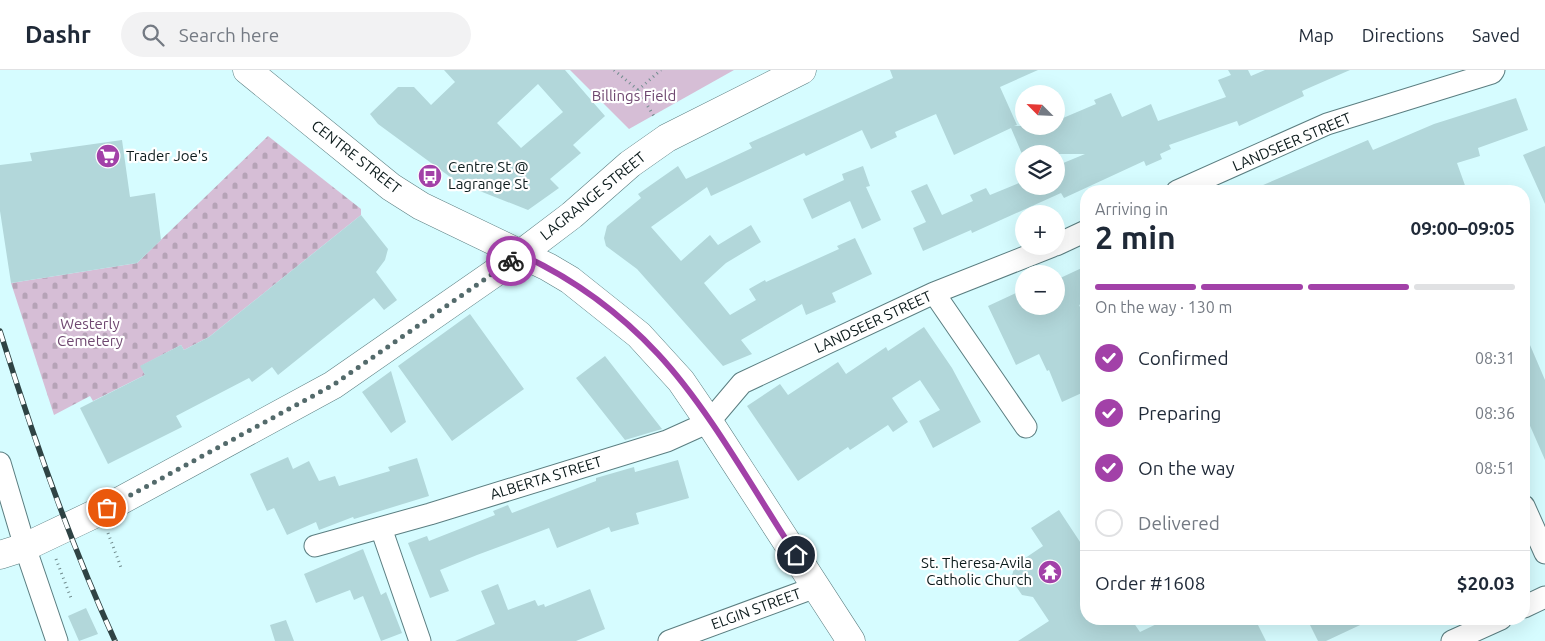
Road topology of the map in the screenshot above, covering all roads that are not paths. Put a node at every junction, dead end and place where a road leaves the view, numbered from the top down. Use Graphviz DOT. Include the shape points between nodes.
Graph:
graph roads {
  1 [pos="247,70"];
  2 [pos="802,70"];
  3 [pos="1494,70"];
  4 [pos="1190,185"];
  5 [pos="1080,234"];
  6 [pos="1065,241"];
  7 [pos="520,254"];
  8 [pos="1032,255"];
  9 [pos="934,293"];
  10 [pos="709,422"];
  11 [pos="1026,427"];
  12 [pos="0,463"];
  13 [pos="1530,519"];
  14 [pos="380,528"];
  15 [pos="315,546"];
  16 [pos="12,551"];
  17 [pos="1545,553"];
  18 [pos="816,587"];
  19 [pos="1545,597"];
  20 [pos="1530,605"];
  21 [pos="1488,625"];
  22 [pos="57,641"];
  23 [pos="420,641"];
  24 [pos="669,641"];
  25 [pos="851,641"];
  26 [pos="1452,641"];
  1 -- 7 [label="main road, CENTRE STREET" via="390,187 421,206"];
  2 -- 7 [label="main road, LAGRANGE STREET" via="667,138 630,164 572,215"];
  3 -- 4 [label="street, LANDSEER STREET" via="1327,124"];
  5 -- 6 [label="street, LANDSEER STREET"];
  7 -- 10 [label="main road, CENTRE STREET" via="570,280 639,335 681,381"];
  7 -- 16 [label="main road, LAGRANGE STREET" via="333,385 107,508"];
  8 -- 9 [label="street, LANDSEER STREET"];
  9 -- 10 [label="street, LANDSEER STREET" via="742,383"];
  9 -- 11 [label="street"];
  10 -- 14 [label="street, ALBERTA STREET" via="667,441"];
  10 -- 18 [label="main road, CENTRE STREET"];
  12 -- 16 [label="street"];
  13 -- 17 [label="street"];
  14 -- 15 [label="street, ALBERTA STREET"];
  14 -- 23 [label="street"];
  16 -- 22 [label="street"];
  18 -- 24 [label="street, ELGIN STREET"];
  18 -- 25 [label="main road, CENTRE STREET"];
  19 -- 20 [label="street"];
  21 -- 26 [label="street"];
}
